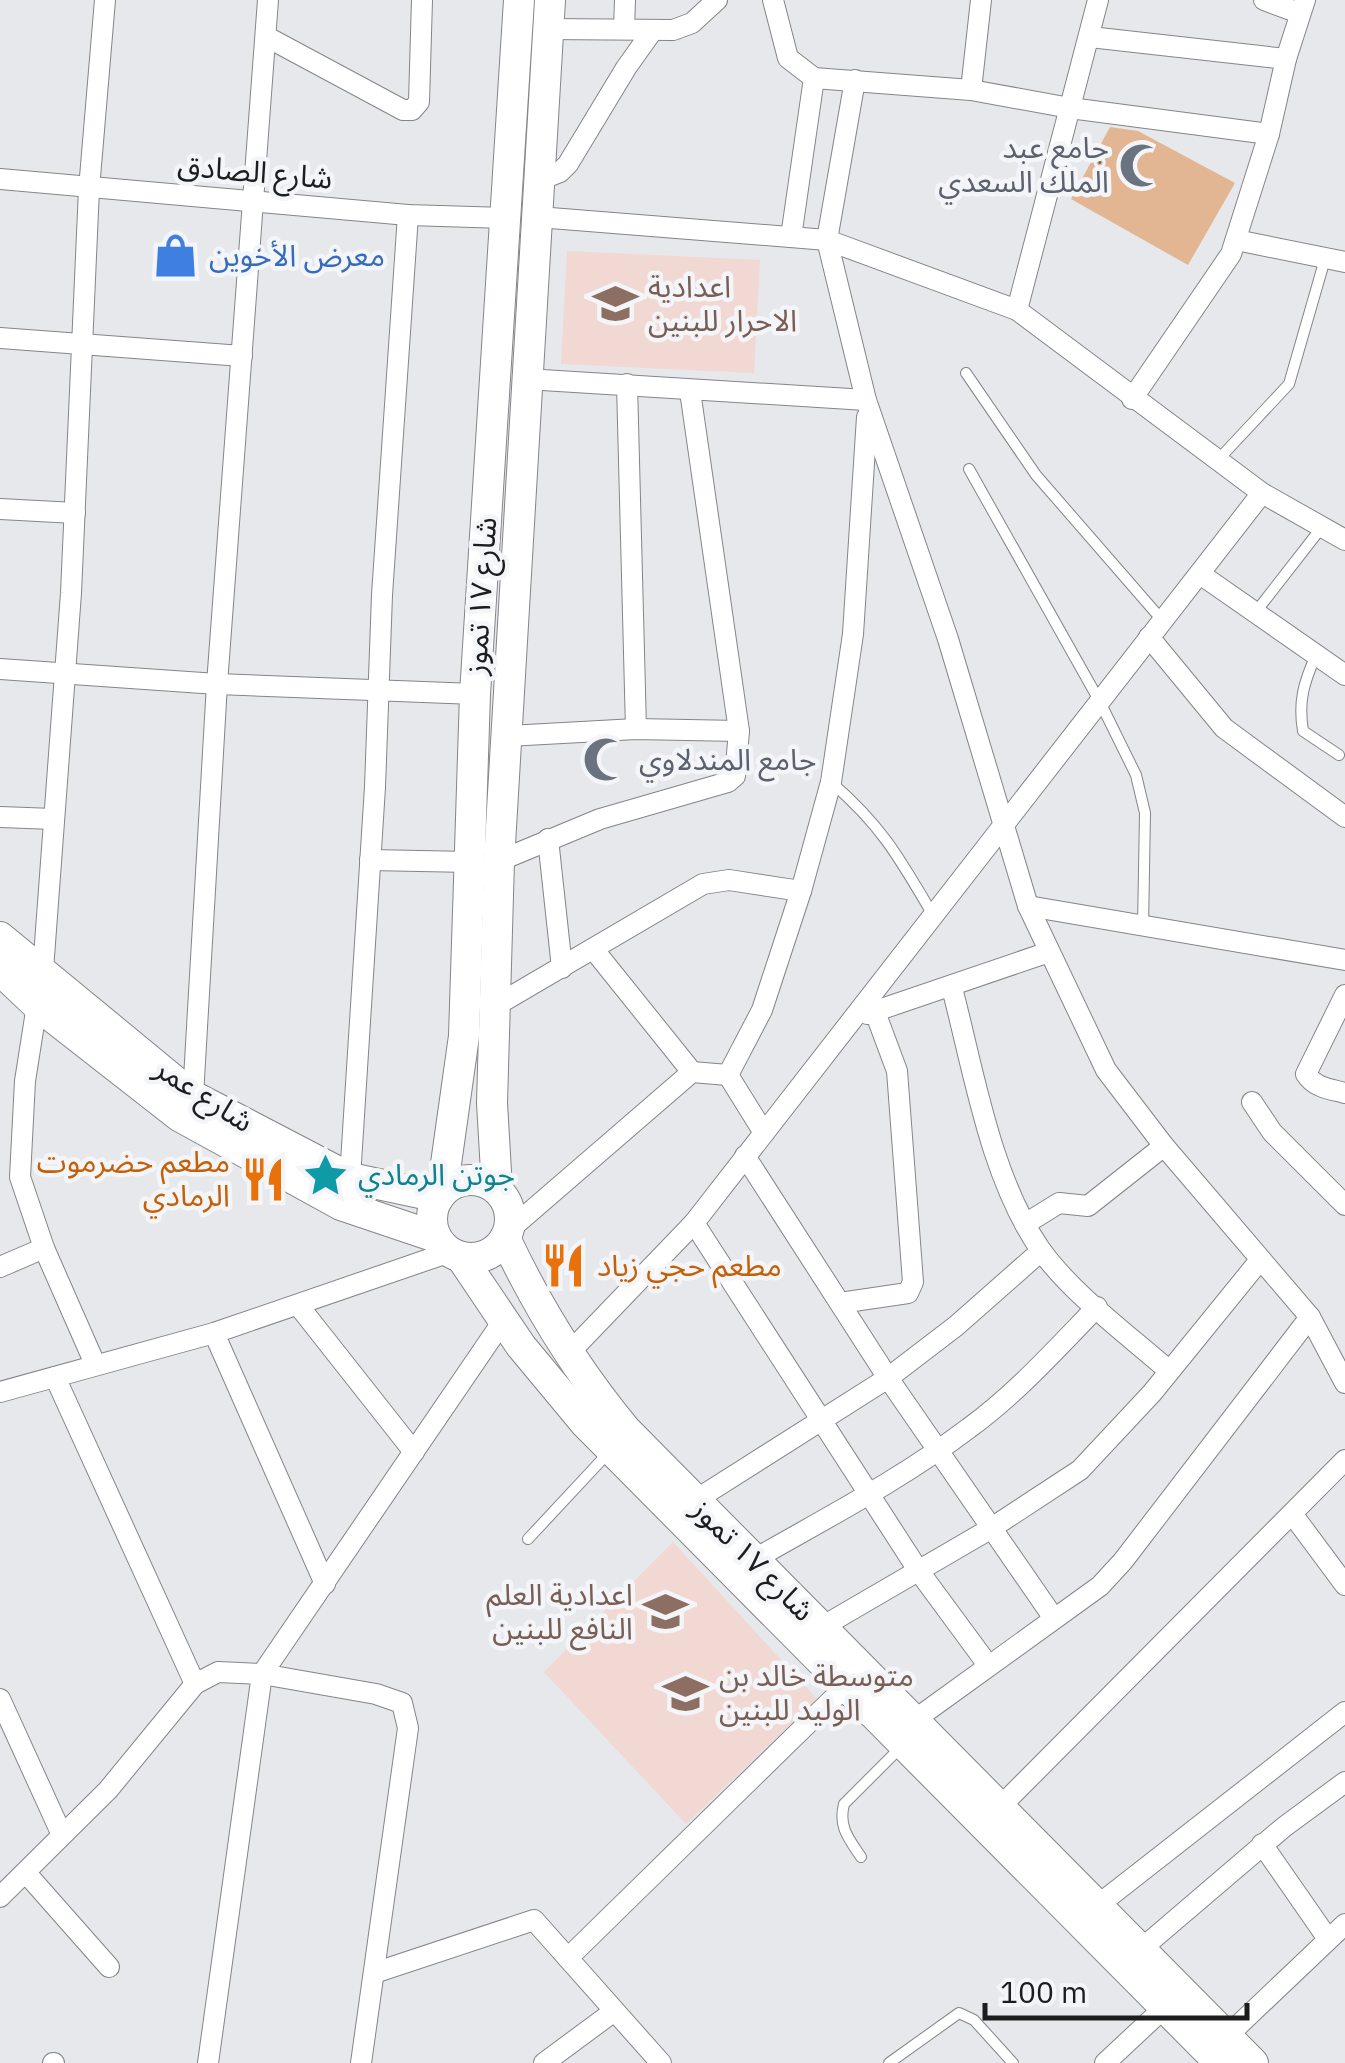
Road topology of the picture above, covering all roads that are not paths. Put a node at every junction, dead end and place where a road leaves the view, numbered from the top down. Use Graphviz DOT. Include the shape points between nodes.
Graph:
graph roads {
  1 [pos="106,0"];
  2 [pos="268,0"];
  3 [pos="422,0"];
  4 [pos="519,0"];
  5 [pos="625,0"];
  6 [pos="692,0"];
  7 [pos="717,0"];
  8 [pos="773,0"];
  9 [pos="981,0"];
  10 [pos="1098,0"];
  11 [pos="1264,0"];
  12 [pos="1302,6"];
  13 [pos="549,15"];
  14 [pos="692,23"];
  15 [pos="624,29"];
  16 [pos="654,30"];
  17 [pos="267,37"];
  18 [pos="1090,37"];
  19 [pos="1286,58"];
  20 [pos="814,78"];
  21 [pos="855,80"];
  22 [pos="971,90"];
  23 [pos="1070,108"];
  24 [pos="1268,134"];
  25 [pos="0,179"];
  26 [pos="540,180"];
  27 [pos="89,188"];
  28 [pos="255,202"];
  29 [pos="408,215"];
  30 [pos="505,218"];
  31 [pos="538,218"];
  32 [pos="791,237"];
  33 [pos="827,240"];
  34 [pos="1236,240"];
  35 [pos="1335,260"];
  36 [pos="1017,310"];
  37 [pos="0,338"];
  38 [pos="82,342"];
  39 [pos="242,356"];
  40 [pos="966,373"];
  41 [pos="526,379"];
  42 [pos="626,384"];
  43 [pos="690,391"];
  44 [pos="1132,399"];
  45 [pos="868,402"];
  46 [pos="1218,461"];
  47 [pos="968,469"];
  48 [pos="1262,494"];
  49 [pos="0,509"];
  50 [pos="75,513"];
  51 [pos="1322,527"];
  52 [pos="1345,540"];
  53 [pos="1200,574"];
  54 [pos="1255,613"];
  55 [pos="1156,629"];
  56 [pos="1316,655"];
  57 [pos="0,669"];
  58 [pos="66,672"];
  59 [pos="1345,675"];
  60 [pos="218,684"];
  61 [pos="378,690"];
  62 [pos="475,694"];
  63 [pos="1100,702"];
  64 [pos="636,729"];
  65 [pos="740,731"];
  66 [pos="506,736"];
  67 [pos="1339,755"];
  68 [pos="831,782"];
  69 [pos="0,817"];
  70 [pos="1345,817"];
  71 [pos="54,820"];
  72 [pos="1003,828"];
  73 [pos="548,839"];
  74 [pos="370,860"];
  75 [pos="485,862"];
  76 [pos="802,891"];
  77 [pos="1028,906"];
  78 [pos="934,916"];
  79 [pos="1144,927"];
  80 [pos="0,936"];
  81 [pos="594,950"];
  82 [pos="1049,952"];
  83 [pos="1345,960"];
  84 [pos="562,968"];
  85 [pos="0,970"];
  86 [pos="43,970"];
  87 [pos="952,988"];
  88 [pos="1345,995"];
  89 [pos="38,1005"];
  90 [pos="495,1006"];
  91 [pos="875,1012"];
  92 [pos="853,1019"];
  93 [pos="692,1072"];
  94 [pos="728,1075"];
  95 [pos="1345,1092"];
  96 [pos="193,1096"];
  97 [pos="1252,1102"];
  98 [pos="764,1133"];
  99 [pos="1164,1146"];
  100 [pos="745,1156"];
  101 [pos="10,1176"];
  102 [pos="350,1178"];
  103 [pos="497,1189"];
  104 [pos="441,1194"];
  105 [pos="1345,1205"];
  106 [pos="694,1223"];
  107 [pos="1025,1224"];
  108 [pos="507,1234"];
  109 [pos="44,1248"];
  110 [pos="449,1249"];
  111 [pos="1042,1252"];
  112 [pos="1260,1260"];
  113 [pos="0,1267"];
  114 [pos="840,1303"];
  115 [pos="298,1305"];
  116 [pos="1097,1307"];
  117 [pos="1310,1317"];
  118 [pos="503,1321"];
  119 [pos="214,1333"];
  120 [pos="568,1354"];
  121 [pos="95,1364"];
  122 [pos="1168,1370"];
  123 [pos="1342,1370"];
  124 [pos="55,1377"];
  125 [pos="888,1378"];
  126 [pos="0,1392"];
  127 [pos="821,1422"];
  128 [pos="611,1450"];
  129 [pos="938,1450"];
  130 [pos="414,1452"];
  131 [pos="1345,1460"];
  132 [pos="868,1494"];
  133 [pos="694,1501"];
  134 [pos="1293,1515"];
  135 [pos="990,1528"];
  136 [pos="528,1538"];
  137 [pos="753,1560"];
  138 [pos="918,1570"];
  139 [pos="324,1584"];
  140 [pos="1345,1585"];
  141 [pos="1053,1617"];
  142 [pos="820,1628"];
  143 [pos="988,1665"];
  144 [pos="262,1674"];
  145 [pos="196,1684"];
  146 [pos="846,1686"];
  147 [pos="0,1700"];
  148 [pos="1345,1712"];
  149 [pos="908,1732"];
  150 [pos="1345,1782"];
  151 [pos="999,1808"];
  152 [pos="62,1835"];
  153 [pos="1262,1844"];
  154 [pos="861,1857"];
  155 [pos="26,1873"];
  156 [pos="0,1896"];
  157 [pos="1097,1906"];
  158 [pos="1345,1924"];
  159 [pos="1328,1939"];
  160 [pos="1140,1950"];
  161 [pos="568,1958"];
  162 [pos="109,1967"];
  163 [pos="374,1973"];
  164 [pos="1165,2007"];
  165 [pos="613,2012"];
  166 [pos="1224,2050"];
  167 [pos="209,2063"];
  168 [pos="361,2063"];
  169 [pos="544,2063"];
  170 [pos="661,2063"];
  171 [pos="889,2063"];
  172 [pos="1013,2063"];
  173 [pos="1106,2063"];
  174 [pos="1252,2063"];
  1 -- 27 [label="street"];
  2 -- 17 [label="street"];
  3 -- 17 [label="street" via="419,102 412,110"];
  4 -- 30 [label="main road, شارع ١٧ تموز"];
  5 -- 15 [label="street"];
  6 -- 14 [label="street"];
  7 -- 14 [label="street"];
  8 -- 20 [label="street" via="788,58"];
  9 -- 22 [label="street"];
  10 -- 18 [label="street"];
  11 -- 12 [label="street"];
  12 -- 19 [label="street"];
  13 -- 15 [label="street"];
  13 -- 26 [label="main road, شارع ١٧ تموز"];
  14 -- 16 [label="street"];
  15 -- 16 [label="street"];
  16 -- 26 [label="street" via="568,164"];
  17 -- 28 [label="street"];
  18 -- 19 [label="street"];
  18 -- 23 [label="street"];
  19 -- 24 [label="street"];
  20 -- 21 [label="street"];
  20 -- 32 [label="street"];
  21 -- 22 [label="street"];
  21 -- 33 [label="street"];
  22 -- 23 [label="street"];
  23 -- 24 [label="street"];
  23 -- 36 [label="street"];
  24 -- 34 [label="street"];
  25 -- 27 [label="street, شارع الصادق"];
  26 -- 31 [label="main road, شارع ١٧ تموز"];
  27 -- 28 [label="street, شارع الصادق"];
  27 -- 38 [label="street"];
  28 -- 29 [label="street, شارع الصادق"];
  28 -- 39 [label="street"];
  29 -- 30 [label="street, شارع الصادق"];
  29 -- 61 [label="street"];
  30 -- 62 [label="main road, شارع ١٧ تموز"];
  31 -- 32 [label="street"];
  31 -- 41 [label="main road, شارع ١٧ تموز"];
  32 -- 33 [label="street"];
  33 -- 36 [label="street"];
  33 -- 45 [label="street"];
  34 -- 35 [label="street"];
  34 -- 44 [label="street"];
  35 -- 46 [label="lane" via="1289,384"];
  36 -- 44 [label="street"];
  37 -- 38 [label="street"];
  38 -- 39 [label="street"];
  38 -- 50 [label="street"];
  39 -- 60 [label="street"];
  40 -- 55 [label="lane"];
  41 -- 42 [label="street"];
  41 -- 66 [label="main road, شارع ١٧ تموز"];
  42 -- 43 [label="street"];
  42 -- 64 [label="street"];
  43 -- 45 [label="street"];
  43 -- 65 [label="street"];
  44 -- 46 [label="street"];
  45 -- 68 [label="street" via="853,634"];
  45 -- 72 [label="street"];
  46 -- 48 [label="street"];
  47 -- 63 [label="lane"];
  48 -- 51 [label="street"];
  48 -- 53 [label="street"];
  49 -- 50 [label="street"];
  50 -- 58 [label="street"];
  51 -- 52 [label="street"];
  51 -- 54 [label="lane"];
  53 -- 54 [label="street"];
  53 -- 55 [label="street"];
  54 -- 56 [label="street"];
  55 -- 63 [label="street"];
  55 -- 70 [label="street" via="1224,728"];
  56 -- 59 [label="street"];
  56 -- 67 [label="lane" via="1304,682 1303,730"];
  57 -- 58 [label="street"];
  58 -- 60 [label="street"];
  58 -- 71 [label="street"];
  60 -- 61 [label="street"];
  60 -- 96 [label="street"];
  61 -- 62 [label="street"];
  61 -- 74 [label="street"];
  62 -- 75 [label="main road, شارع ١٧ تموز"];
  63 -- 72 [label="street"];
  63 -- 79 [label="lane" via="1142,796"];
  64 -- 65 [label="street"];
  64 -- 66 [label="street"];
  65 -- 73 [label="street" via="739,766 728,782"];
  66 -- 75 [label="main road, شارع ١٧ تموز"];
  68 -- 76 [label="street"];
  68 -- 78 [label="lane" via="892,844"];
  69 -- 71 [label="street"];
  71 -- 86 [label="street"];
  72 -- 77 [label="street"];
  72 -- 78 [label="street"];
  73 -- 75 [label="street"];
  73 -- 84 [label="street"];
  74 -- 75 [label="street"];
  74 -- 102 [label="street"];
  75 -- 90 [label="main road, شارع ١٧ تموز"];
  75 -- 104 [label="main road, شارع ١٧ تموز"];
  76 -- 81 [label="street" via="728,880 703,884"];
  76 -- 94 [label="street" via="762,1010"];
  77 -- 79 [label="street"];
  77 -- 82 [label="street"];
  78 -- 92 [label="street"];
  79 -- 83 [label="street"];
  80 -- 86 [label="main road, شارع عمر"];
  81 -- 84 [label="street"];
  81 -- 93 [label="street"];
  82 -- 87 [label="street"];
  82 -- 99 [label="street" via="1106,1070"];
  84 -- 90 [label="street"];
  85 -- 89 [label="main road, شارع عمر"];
  86 -- 96 [label="main road, شارع عمر"];
  87 -- 91 [label="street"];
  87 -- 107 [label="street" via="1011,1200"];
  88 -- 95 [label="street" via="1306,1074 1323,1088"];
  89 -- 101 [label="street"];
  89 -- 110 [label="main road, شارع عمر" via="211,1136 341,1205"];
  90 -- 103 [label="main road, شارع ١٧ تموز"];
  91 -- 92 [label="street"];
  91 -- 114 [label="street" via="898,1071 914,1282 908,1293"];
  92 -- 98 [label="street"];
  93 -- 94 [label="street"];
  93 -- 108 [label="street"];
  94 -- 98 [label="street"];
  96 -- 102 [label="main road, شارع عمر"];
  97 -- 105 [label="street" via="1272,1132"];
  98 -- 100 [label="street"];
  99 -- 107 [label="street" via="1088,1206 1059,1203"];
  99 -- 112 [label="street"];
  100 -- 106 [label="street"];
  100 -- 114 [label="street"];
  101 -- 109 [label="street"];
  102 -- 104 [label="main road, شارع عمر"];
  103 -- 104 [label="main road" via="463,1180"];
  103 -- 108 [label="main road" via="509,1208"];
  104 -- 110 [label="main road" via="433,1209"];
  106 -- 120 [label="street"];
  106 -- 127 [label="street"];
  107 -- 111 [label="street"];
  108 -- 110 [label="main road" via="491,1253 471,1258"];
  108 -- 120 [label="main road, شارع ١٧ تموز"];
  109 -- 113 [label="street"];
  109 -- 121 [label="street"];
  110 -- 115 [label="street"];
  110 -- 118 [label="main road, شارع ١٧ تموز"];
  111 -- 116 [label="street"];
  111 -- 125 [label="street"];
  112 -- 117 [label="street"];
  112 -- 122 [label="street"];
  114 -- 125 [label="street"];
  115 -- 119 [label="street"];
  115 -- 130 [label="street"];
  116 -- 122 [label="street"];
  116 -- 129 [label="street" via="1023,1381"];
  117 -- 123 [label="street"];
  117 -- 141 [label="street" via="1123,1562"];
  118 -- 128 [label="main road, شارع ١٧ تموز"];
  118 -- 130 [label="street"];
  119 -- 121 [label="street"];
  119 -- 139 [label="street"];
  120 -- 133 [label="main road, شارع ١٧ تموز" via="626,1430"];
  121 -- 124 [label="street"];
  122 -- 135 [label="street" via="1080,1470"];
  124 -- 126 [label="street"];
  124 -- 145 [label="street"];
  125 -- 127 [label="street"];
  125 -- 129 [label="street"];
  127 -- 132 [label="street"];
  127 -- 133 [label="street"];
  128 -- 136 [label="lane"];
  128 -- 146 [label="main road, شارع ١٧ تموز"];
  129 -- 132 [label="street"];
  129 -- 135 [label="street"];
  130 -- 139 [label="street"];
  131 -- 134 [label="street"];
  132 -- 137 [label="street"];
  132 -- 138 [label="street"];
  133 -- 137 [label="main road, شارع ١٧ تموز"];
  134 -- 140 [label="street"];
  134 -- 151 [label="street"];
  135 -- 138 [label="street"];
  135 -- 141 [label="street"];
  137 -- 142 [label="main road, شارع ١٧ تموز"];
  138 -- 142 [label="street"];
  138 -- 143 [label="street"];
  139 -- 144 [label="street"];
  141 -- 143 [label="street"];
  142 -- 149 [label="main road, شارع ١٧ تموز"];
  143 -- 149 [label="street"];
  144 -- 145 [label="street" via="218,1672"];
  144 -- 163 [label="street" via="402,1703 408,1728"];
  144 -- 167 [label="street"];
  145 -- 152 [label="street"];
  146 -- 149 [label="main road, شارع ١٧ تموز"];
  146 -- 161 [label="street"];
  147 -- 152 [label="street"];
  148 -- 157 [label="street"];
  149 -- 151 [label="main road, شارع ١٧ تموز"];
  149 -- 154 [label="lane" via="844,1804 843,1830"];
  149 -- 164 [label="main road, شارع ١٧ تموز"];
  150 -- 153 [label="street"];
  151 -- 157 [label="main road, شارع ١٧ تموز"];
  152 -- 155 [label="street"];
  153 -- 159 [label="street"];
  153 -- 160 [label="street"];
  155 -- 156 [label="street"];
  155 -- 162 [label="street"];
  157 -- 160 [label="main road, شارع ١٧ تموز"];
  158 -- 159 [label="street"];
  159 -- 166 [label="street"];
  160 -- 166 [label="main road, شارع ١٧ تموز"];
  161 -- 163 [label="street" via="534,1920"];
  161 -- 165 [label="street"];
  163 -- 168 [label="street"];
  164 -- 166 [label="main road, شارع ١٧ تموز"];
  164 -- 173 [label="street"];
  165 -- 169 [label="street"];
  165 -- 170 [label="street"];
  166 -- 174 [label="main road, شارع ١٧ تموز"];
  171 -- 172 [label="lane" via="959,2013 974,2020"];
}
